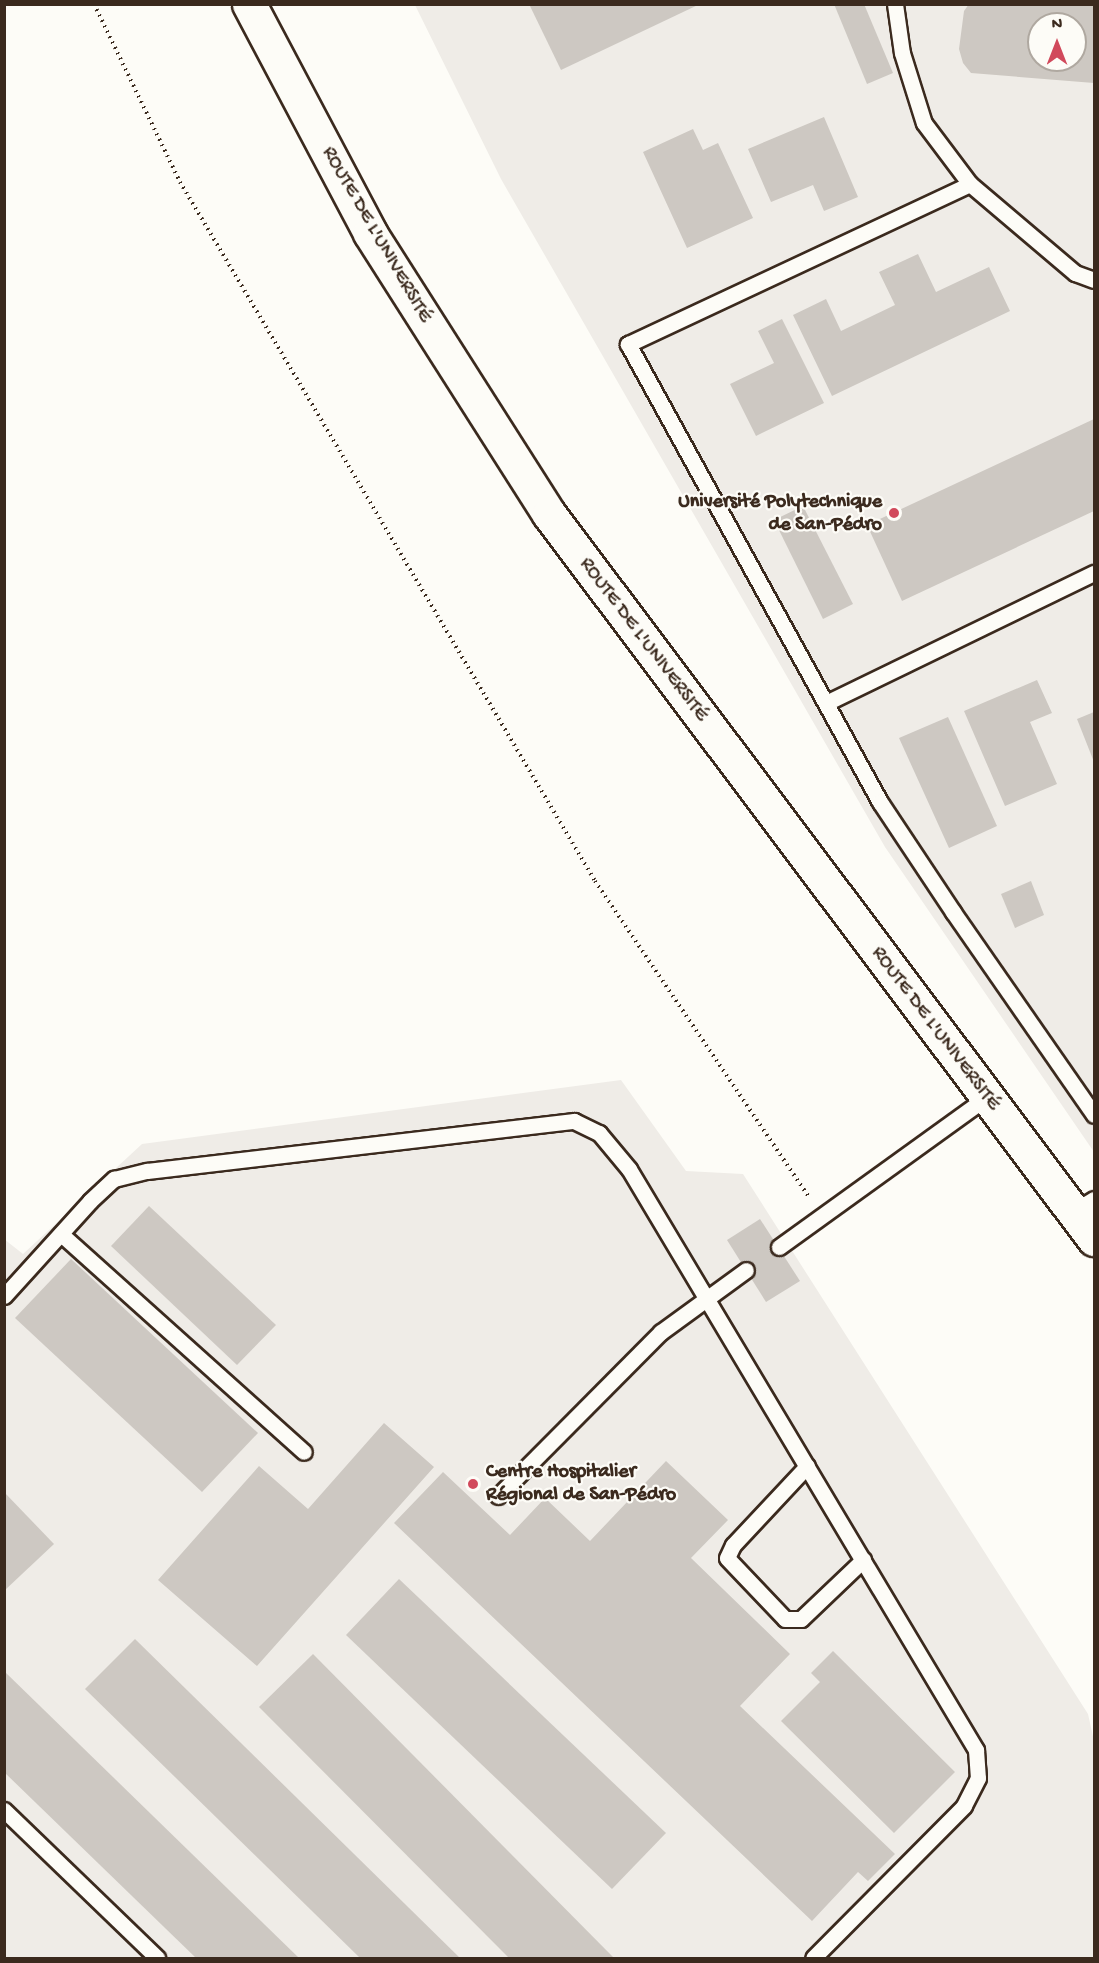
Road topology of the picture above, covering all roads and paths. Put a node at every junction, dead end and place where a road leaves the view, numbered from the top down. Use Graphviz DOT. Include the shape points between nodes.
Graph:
graph roads {
  1 [pos="94,4"];
  2 [pos="249,4"];
  3 [pos="895,4"];
  4 [pos="970,184"];
  5 [pos="1095,280"];
  6 [pos="1095,573"];
  7 [pos="825,703"];
  8 [pos="987,1097"];
  9 [pos="1095,1115"];
  10 [pos="1088,1206"];
  11 [pos="822,1217"];
  12 [pos="61,1234"];
  13 [pos="1095,1239"];
  14 [pos="778,1247"];
  15 [pos="746,1270"];
  16 [pos="4,1296"];
  17 [pos="707,1299"];
  18 [pos="304,1452"];
  19 [pos="807,1466"];
  20 [pos="498,1496"];
  21 [pos="863,1560"];
  22 [pos="4,1809"];
  23 [pos="157,1959"];
  24 [pos="813,1959"];
  1 -- 11 [label="path" via="180,182 595,881"];
  2 -- 8 [label="street, ROUTE DE L'UNIVERSITÉ" via="370,233 549,514"];
  3 -- 4 [label="lane" via="902,53 924,123"];
  4 -- 5 [label="lane" via="1076,273"];
  4 -- 7 [label="lane" via="628,344"];
  6 -- 7 [label="lane"];
  7 -- 9 [label="lane" via="880,802"];
  8 -- 10 [label="street, ROUTE DE L'UNIVERSITÉ"];
  8 -- 11 [label="lane"];
  10 -- 13 [label="street, ROUTE DE L'UNIVERSITÉ"];
  11 -- 14 [label="lane"];
  12 -- 16 [label="lane"];
  12 -- 17 [label="lane" via="114,1179 147,1171 574,1121 599,1133 629,1169"];
  12 -- 18 [label="lane"];
  15 -- 17 [label="lane"];
  17 -- 19 [label="lane"];
  17 -- 20 [label="lane" via="661,1332"];
  19 -- 21 [label="lane"];
  19 -- 21 [label="lane" via="733,1545 727,1558 785,1619 801,1619"];
  21 -- 24 [label="lane" via="976,1750 978,1778 964,1806"];
  22 -- 23 [label="lane"];
}
